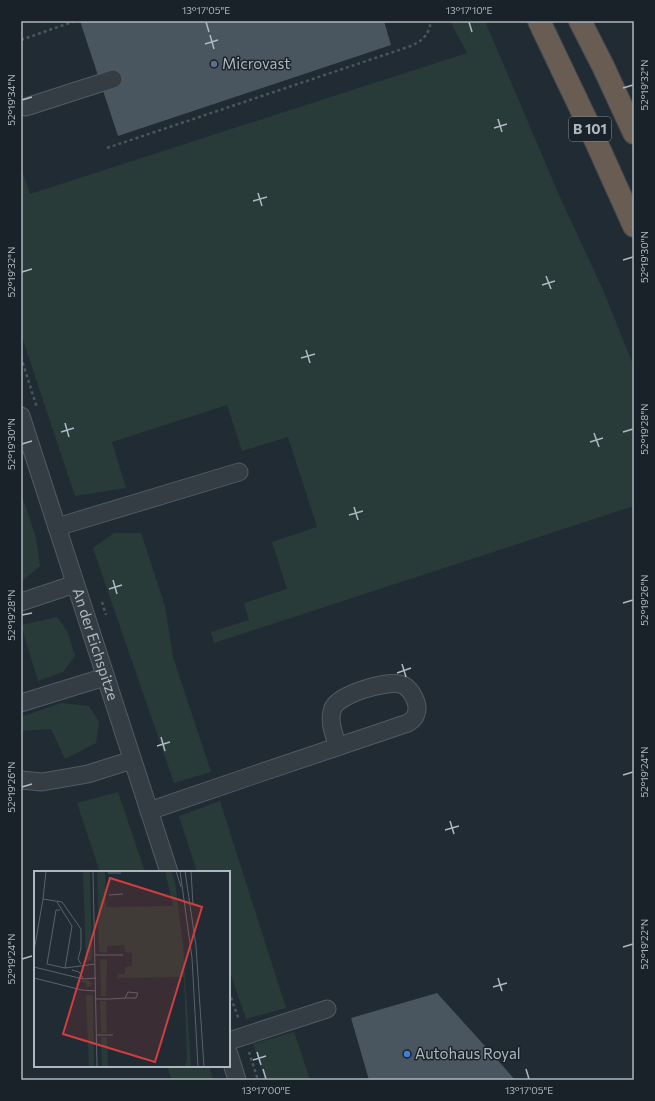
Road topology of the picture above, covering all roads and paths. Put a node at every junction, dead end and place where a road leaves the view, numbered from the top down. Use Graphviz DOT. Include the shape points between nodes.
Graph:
graph roads {
  1 [pos="75,21"];
  2 [pos="431,21"];
  3 [pos="580,21"];
  4 [pos="591,21"];
  5 [pos="541,25"];
  6 [pos="21,40"];
  7 [pos="603,66"];
  8 [pos="113,79"];
  9 [pos="26,107"];
  10 [pos="634,133"];
  11 [pos="107,148"];
  12 [pos="634,226"];
  13 [pos="21,416"];
  14 [pos="239,472"];
  15 [pos="57,527"];
  16 [pos="75,584"];
  17 [pos="21,602"];
  18 [pos="103,607"];
  19 [pos="84,613"];
  20 [pos="105,677"];
  21 [pos="22,702"];
  22 [pos="338,747"];
  23 [pos="132,760"];
  24 [pos="21,780"];
  25 [pos="149,811"];
  26 [pos="169,871"];
  27 [pos="327,1009"];
  28 [pos="230,1041"];
  29 [pos="230,1057"];
  30 [pos="237,1080"];
  1 -- 6 [label="path"];
  2 -- 11 [label="path" via="427,36 419,43"];
  3 -- 7 [label="highway, B 101"];
  4 -- 7 [label="highway"];
  5 -- 12 [label="highway, B 101"];
  7 -- 10 [label="highway, B 101"];
  8 -- 9 [label="street"];
  13 -- 15 [label="street, An der Eichspitze"];
  14 -- 15 [label="street"];
  15 -- 16 [label="street, An der Eichspitze"];
  16 -- 17 [label="street"];
  16 -- 19 [label="street, An der Eichspitze"];
  18 -- 19 [label="path"];
  19 -- 20 [label="street, An der Eichspitze"];
  20 -- 21 [label="street"];
  20 -- 23 [label="street, An der Eichspitze"];
  22 -- 22 [label="street" via="413,719 417,707 409,690 396,683 387,684 346,696 338,701 334,706 331,721"];
  22 -- 25 [label="street"];
  23 -- 24 [label="street" via="88,774 42,782"];
  23 -- 25 [label="street, An der Eichspitze"];
  25 -- 26 [label="street, An der Eichspitze"];
  27 -- 28 [label="street"];
  29 -- 30 [label="street"];
}
